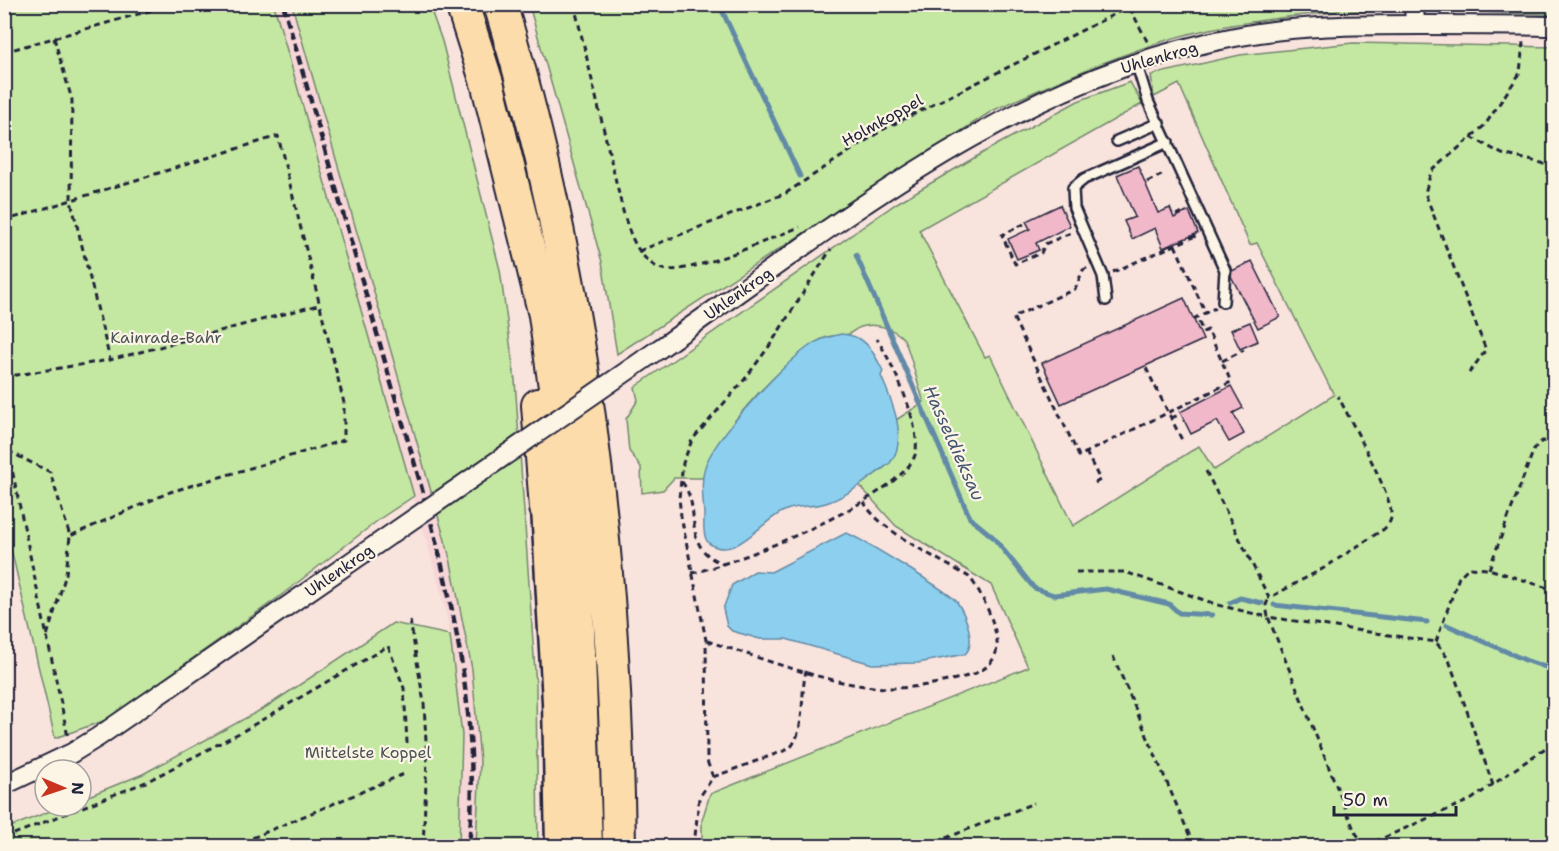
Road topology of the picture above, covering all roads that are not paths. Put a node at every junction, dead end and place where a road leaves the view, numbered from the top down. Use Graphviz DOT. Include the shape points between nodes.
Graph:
graph roads {
  1 [pos="462,4"];
  2 [pos="500,4"];
  3 [pos="1414,4"];
  4 [pos="1414,25"];
  5 [pos="1554,26"];
  6 [pos="1136,62"];
  7 [pos="1159,123"];
  8 [pos="1117,141"];
  9 [pos="1168,142"];
  10 [pos="525,234"];
  11 [pos="1106,300"];
  12 [pos="1223,302"];
  13 [pos="546,508"];
  14 [pos="4,785"];
  15 [pos="560,846"];
  16 [pos="586,846"];
  17 [pos="619,846"];
  1 -- 10 [label="highway" via="488,86"];
  2 -- 17 [label="highway" via="549,183 580,346 608,575"];
  3 -- 4 [label="street"];
  4 -- 5 [label="street, Uhlenkrog"];
  4 -- 6 [label="street, Uhlenkrog" via="1316,27 1237,36"];
  6 -- 7 [label="lane"];
  6 -- 14 [label="street, Uhlenkrog, bridge" via="1078,83 1000,120 921,167 830,236 659,349 125,720 72,753"];
  7 -- 8 [label="lane"];
  7 -- 9 [label="lane"];
  9 -- 11 [label="lane" via="1078,182 1073,188 1072,200 1104,276"];
  9 -- 12 [label="lane" via="1225,270"];
  10 -- 13 [label="highway"];
  10 -- 16 [label="highway" via="545,315 566,463 576,576"];
  13 -- 15 [label="highway" via="557,690"];
}
